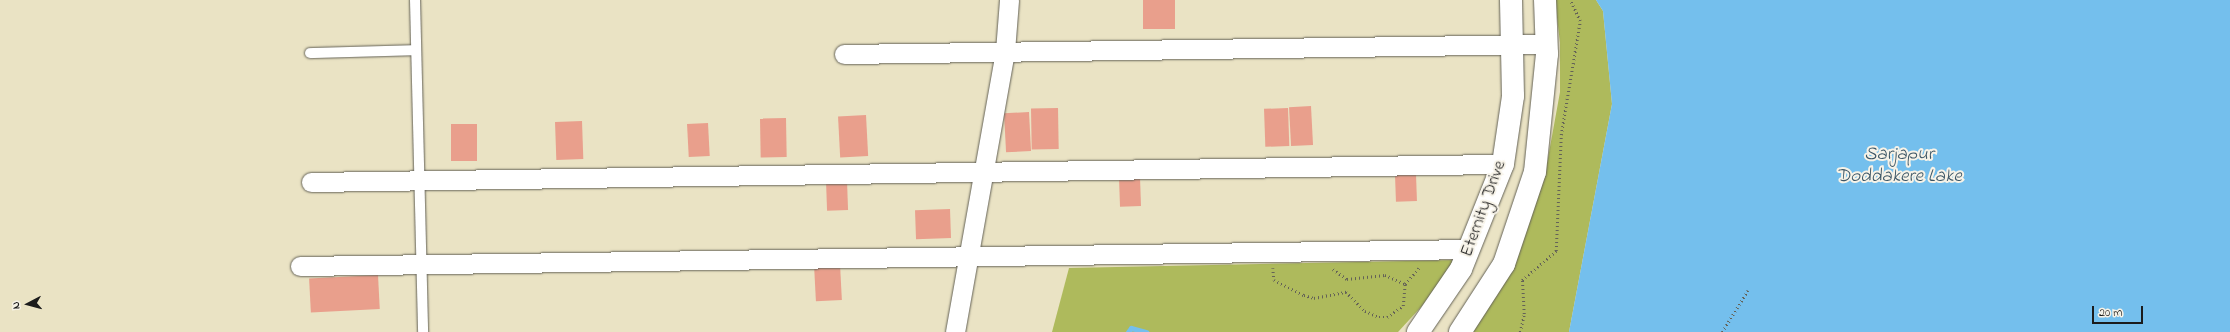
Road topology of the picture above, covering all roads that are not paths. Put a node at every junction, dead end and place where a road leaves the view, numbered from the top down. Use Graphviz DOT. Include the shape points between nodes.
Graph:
graph roads {
  1 [pos="415,0"];
  2 [pos="1009,0"];
  3 [pos="1511,0"];
  4 [pos="1545,0"];
  5 [pos="1513,44"];
  6 [pos="1546,44"];
  7 [pos="416,50"];
  8 [pos="1005,51"];
  9 [pos="310,53"];
  10 [pos="844,54"];
  11 [pos="1503,164"];
  12 [pos="985,170"];
  13 [pos="419,180"];
  14 [pos="311,182"];
  15 [pos="1469,250"];
  16 [pos="971,255"];
  17 [pos="421,264"];
  18 [pos="300,266"];
  19 [pos="423,332"];
  20 [pos="955,332"];
  21 [pos="1418,332"];
  22 [pos="1460,332"];
  1 -- 7 [label="lane"];
  2 -- 8 [label="street"];
  3 -- 5 [label="street, Eternity Drive"];
  4 -- 6 [label="street, Eternity Drive"];
  5 -- 6 [label="street"];
  5 -- 8 [label="street"];
  5 -- 11 [label="street, Eternity Drive" via="1513,96"];
  6 -- 22 [label="street, Eternity Drive" via="1535,172 1504,264"];
  7 -- 9 [label="lane"];
  7 -- 13 [label="lane"];
  8 -- 10 [label="street"];
  8 -- 12 [label="street"];
  11 -- 12 [label="street"];
  11 -- 15 [label="street, Eternity Drive"];
  12 -- 13 [label="street"];
  12 -- 16 [label="street"];
  13 -- 14 [label="street"];
  13 -- 17 [label="lane"];
  15 -- 16 [label="street"];
  15 -- 21 [label="street, Eternity Drive" via="1462,269"];
  16 -- 17 [label="street"];
  16 -- 20 [label="street"];
  17 -- 18 [label="street"];
  17 -- 19 [label="lane"];
}
